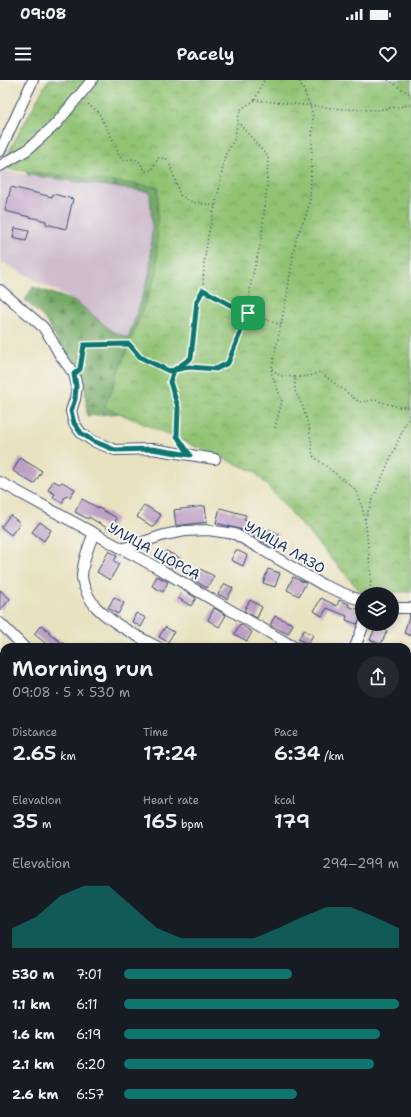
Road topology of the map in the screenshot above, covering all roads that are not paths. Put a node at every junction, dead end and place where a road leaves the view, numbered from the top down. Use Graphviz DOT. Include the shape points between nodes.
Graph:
graph roads {
  1 [pos="33,80"];
  2 [pos="92,80"];
  3 [pos="0,150"];
  4 [pos="0,166"];
  5 [pos="0,290"];
  6 [pos="215,458"];
  7 [pos="0,482"];
  8 [pos="94,533"];
  9 [pos="122,549"];
  10 [pos="355,598"];
  11 [pos="399,608"];
  12 [pos="411,608"];
  13 [pos="0,623"];
  14 [pos="361,631"];
  15 [pos="20,643"];
  16 [pos="151,643"];
  17 [pos="287,643"];
  18 [pos="357,643"];
  1 -- 3 [label="street"];
  2 -- 4 [label="street" via="56,124 27,150"];
  5 -- 6 [label="street" via="43,327 74,374 75,399 71,411 74,423 81,433 115,450 152,449"];
  7 -- 8 [label="street, УЛИЦА ЩОРСА"];
  8 -- 9 [label="street, УЛИЦА ЩОРСА"];
  8 -- 16 [label="street" via="86,551 82,576 86,593 97,608"];
  9 -- 10 [label="street, УЛИЦА ЛАЗО" via="185,530 235,534 323,585"];
  9 -- 17 [label="street, УЛИЦА ЩОРСА"];
  11 -- 12 [label="street"];
  13 -- 15 [label="street"];
  14 -- 18 [label="street"];
}
